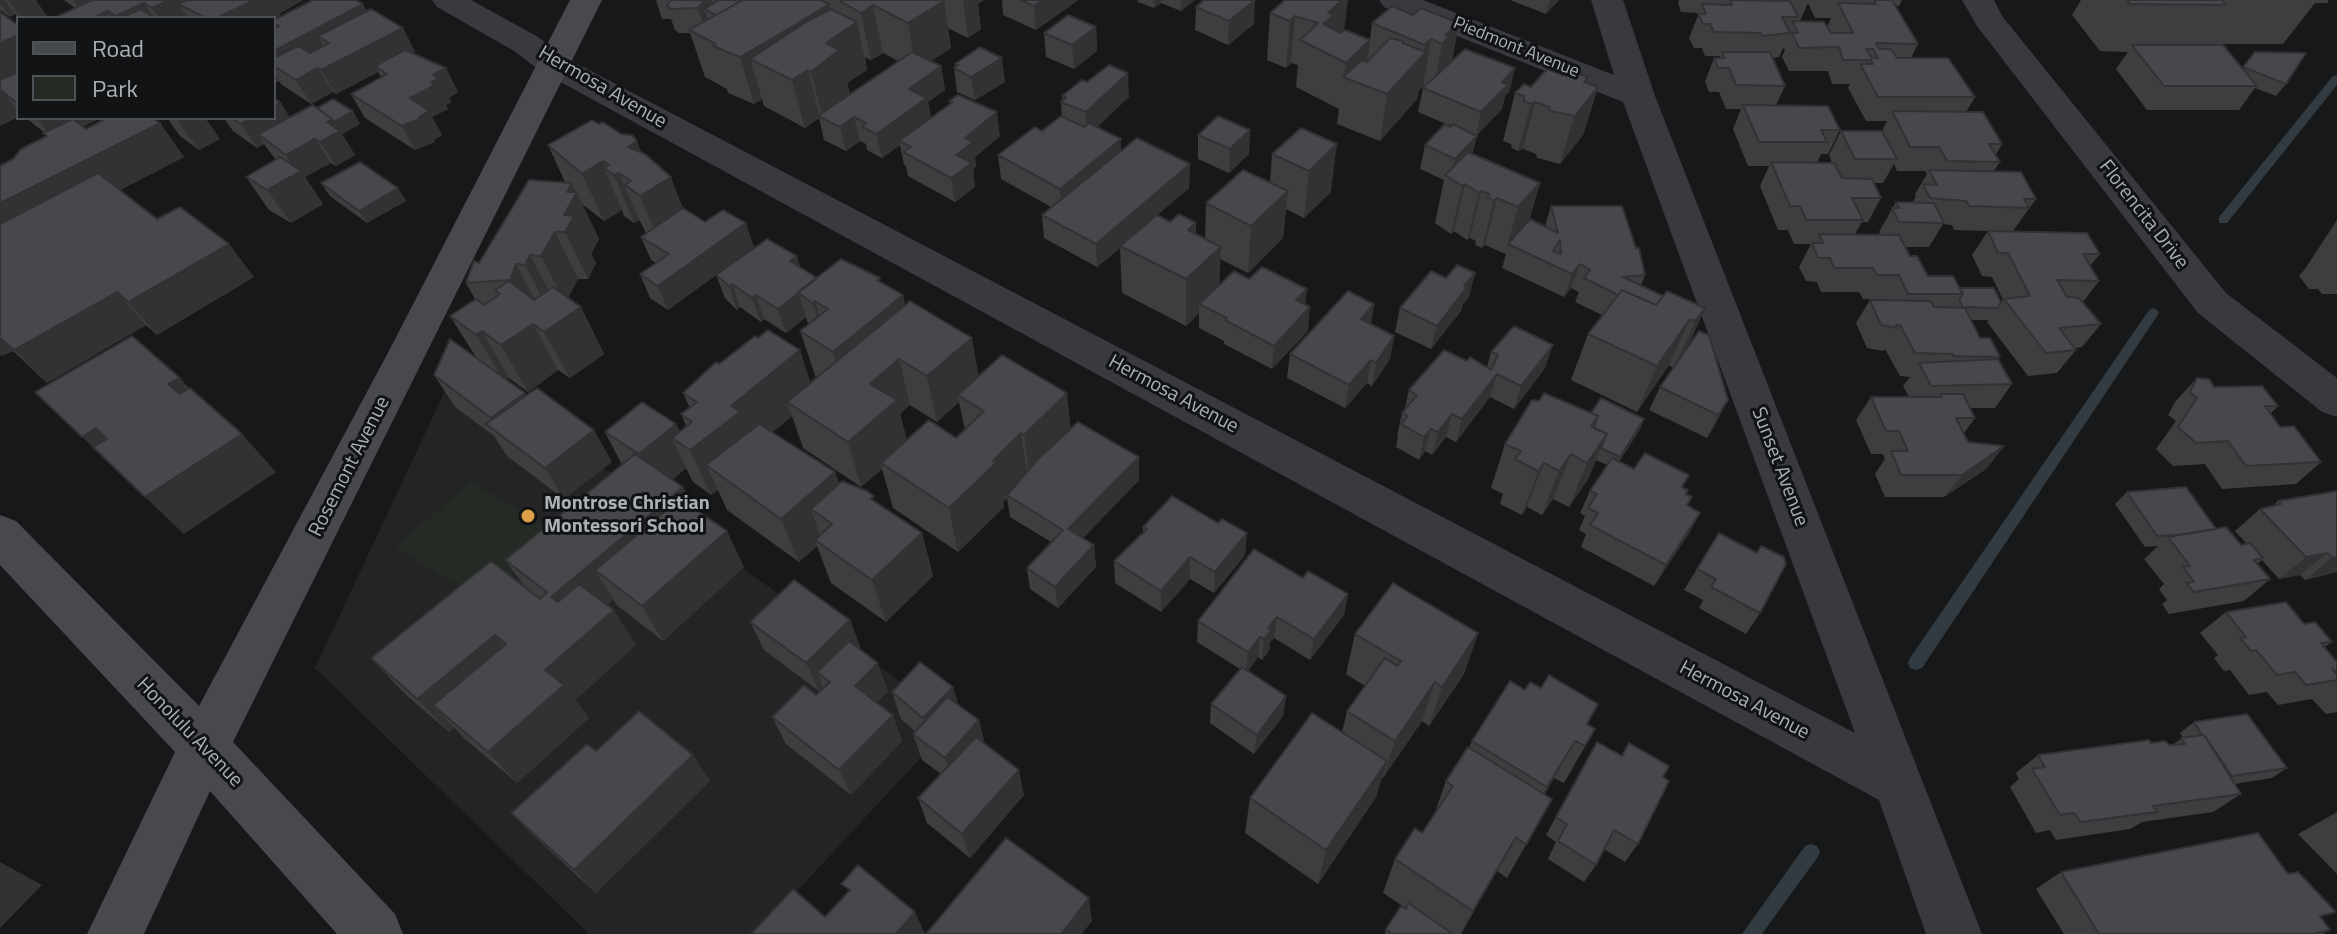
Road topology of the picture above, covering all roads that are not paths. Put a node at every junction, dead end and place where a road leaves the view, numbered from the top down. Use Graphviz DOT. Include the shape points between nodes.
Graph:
graph roads {
  1 [pos="448,0"];
  2 [pos="586,0"];
  3 [pos="1395,0"];
  4 [pos="1607,0"];
  5 [pos="1978,0"];
  6 [pos="554,65"];
  7 [pos="1638,96"];
  8 [pos="2337,401"];
  9 [pos="0,534"];
  10 [pos="204,747"];
  11 [pos="1900,784"];
  12 [pos="115,934"];
  13 [pos="375,934"];
  14 [pos="1954,934"];
  1 -- 6 [label="street, Hermosa Avenue"];
  2 -- 6 [label="street, Rosemont Avenue"];
  3 -- 7 [label="street, Piedmont Avenue"];
  4 -- 7 [label="street, Sunset Avenue"];
  5 -- 8 [label="street, Florencita Drive" via="2212,303"];
  6 -- 10 [label="street, Rosemont Avenue"];
  6 -- 11 [label="street, Hermosa Avenue"];
  7 -- 11 [label="street, Sunset Avenue"];
  9 -- 10 [label="street, Honolulu Avenue"];
  10 -- 12 [label="street, Rosemont Avenue"];
  10 -- 13 [label="street, Honolulu Avenue"];
  11 -- 14 [label="street, Sunset Avenue"];
}
